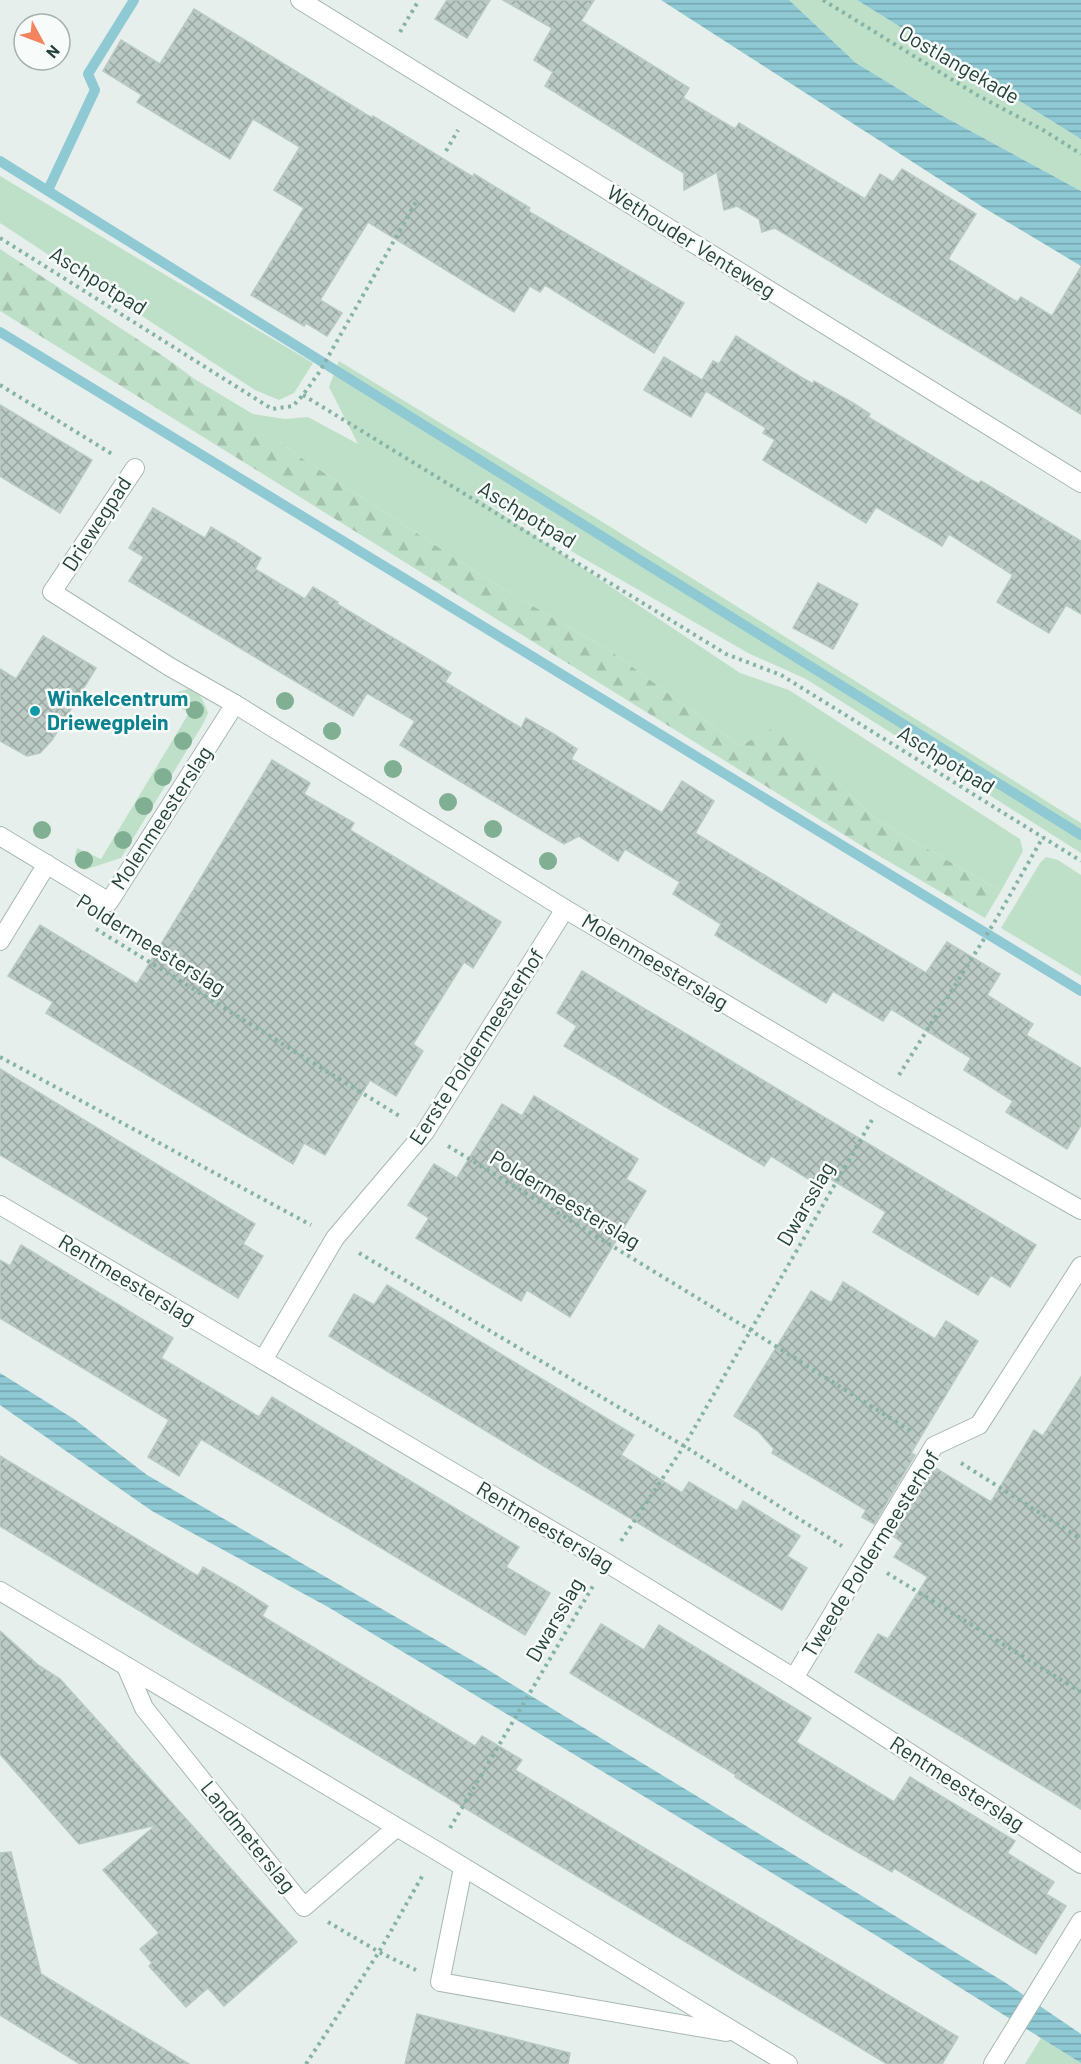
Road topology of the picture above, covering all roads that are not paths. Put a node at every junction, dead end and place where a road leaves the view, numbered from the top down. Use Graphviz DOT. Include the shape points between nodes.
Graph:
graph roads {
  1 [pos="300,0"];
  2 [pos="135,468"];
  3 [pos="1081,483"];
  4 [pos="52,592"];
  5 [pos="235,704"];
  6 [pos="0,836"];
  7 [pos="47,864"];
  8 [pos="565,909"];
  9 [pos="0,941"];
  10 [pos="0,1205"];
  11 [pos="1081,1210"];
  12 [pos="1081,1266"];
  13 [pos="262,1360"];
  14 [pos="0,1591"];
  15 [pos="126,1666"];
  16 [pos="794,1678"];
  17 [pos="396,1828"];
  18 [pos="1081,1864"];
  19 [pos="463,1868"];
  20 [pos="1081,1921"];
  21 [pos="736,2034"];
  22 [pos="788,2064"];
  23 [pos="993,2064"];
  1 -- 3 [label="street, Wethouder Venteweg"];
  2 -- 4 [label="street, Driewegpad"];
  4 -- 5 [label="street, Molenmeesterslag"];
  5 -- 7 [label="street, Molenmeesterslag" via="109,902"];
  5 -- 8 [label="street, Molenmeesterslag"];
  6 -- 7 [label="street"];
  7 -- 9 [label="street"];
  8 -- 11 [label="street, Molenmeesterslag"];
  8 -- 13 [label="street, Eerste Poldermeesterhof" via="425,1132 335,1238"];
  10 -- 13 [label="street, Rentmeesterslag"];
  12 -- 16 [label="street, Tweede Poldermeesterhof" via="979,1425 934,1446"];
  13 -- 16 [label="street, Rentmeesterslag"];
  14 -- 15 [label="street"];
  15 -- 17 [label="street"];
  15 -- 17 [label="street, Landmeterslag" via="144,1708 304,1907"];
  16 -- 18 [label="street, Rentmeesterslag"];
  17 -- 19 [label="street"];
  19 -- 21 [label="street"];
  19 -- 21 [label="street" via="440,1982"];
  20 -- 23 [label="street"];
  21 -- 22 [label="street"];
}
